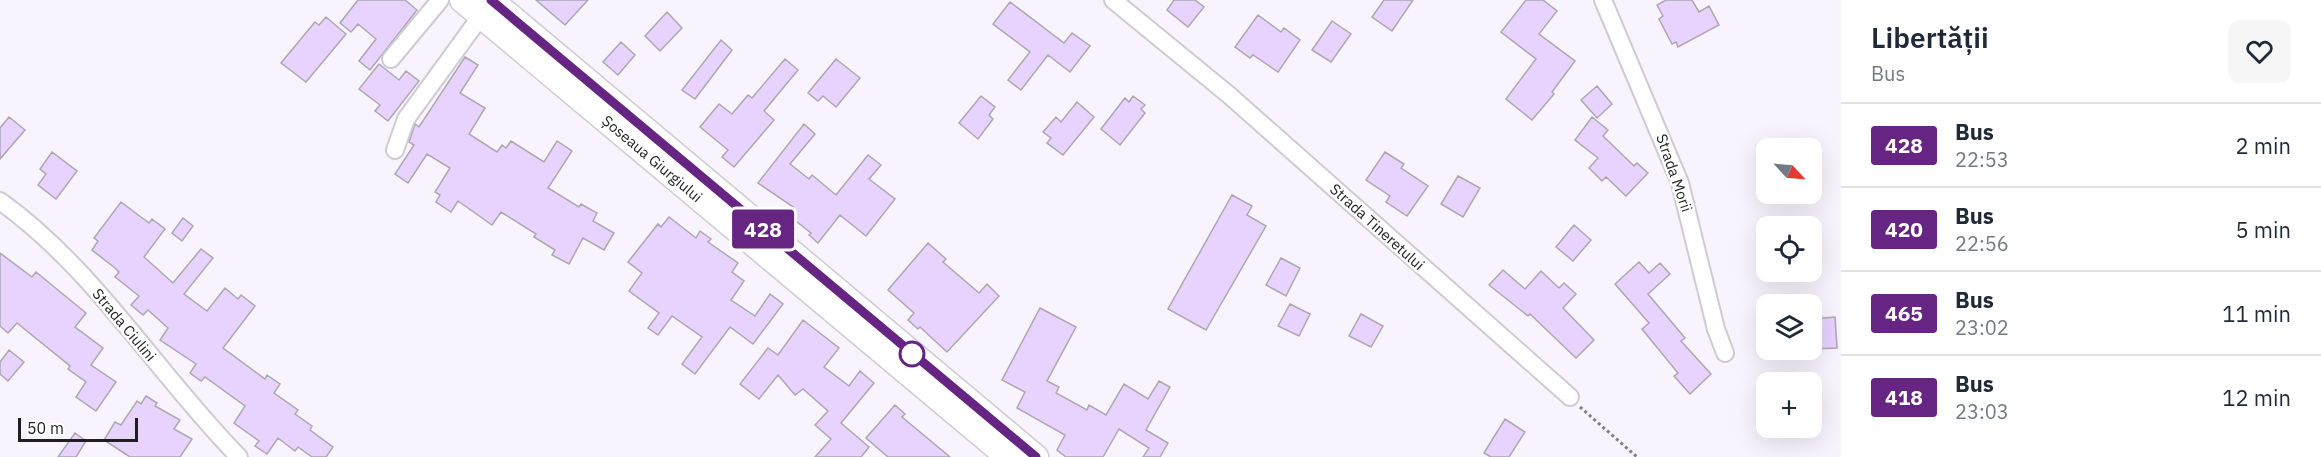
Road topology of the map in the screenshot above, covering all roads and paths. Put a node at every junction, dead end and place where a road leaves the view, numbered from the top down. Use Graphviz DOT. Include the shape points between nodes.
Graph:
graph roads {
  1 [pos="440,0"];
  2 [pos="462,0"];
  3 [pos="1113,0"];
  4 [pos="1622,0"];
  5 [pos="1605,4"];
  6 [pos="486,8"];
  7 [pos="391,59"];
  8 [pos="396,150"];
  9 [pos="0,201"];
  10 [pos="1725,353"];
  11 [pos="1570,397"];
  12 [pos="240,457"];
  13 [pos="1008,457"];
  14 [pos="1036,457"];
  15 [pos="1637,457"];
  1 -- 7 [label="street"];
  2 -- 6 [label="highway, Șoseaua Giurgiului"];
  3 -- 11 [label="street, Strada Tineretului" via="1229,95"];
  4 -- 5 [label="street"];
  5 -- 10 [label="street, Strada Morii" via="1680,183"];
  6 -- 8 [label="street" via="405,119"];
  6 -- 13 [label="highway, Șoseaua Giurgiului"];
  6 -- 14 [label="highway, Șoseaua Giurgiului"];
  9 -- 12 [label="street, Strada Ciulini" via="45,238 81,275"];
  11 -- 15 [label="path"];
}
